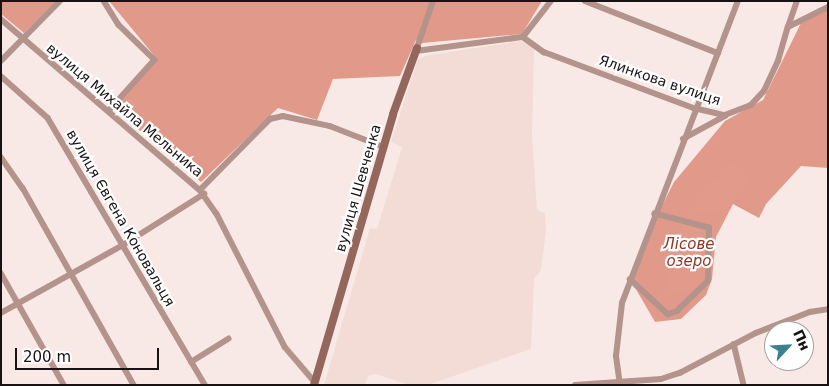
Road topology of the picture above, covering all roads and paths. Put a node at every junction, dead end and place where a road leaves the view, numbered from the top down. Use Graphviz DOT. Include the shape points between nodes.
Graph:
graph roads {
  1 [pos="60,1"];
  2 [pos="104,1"];
  3 [pos="433,1"];
  4 [pos="551,1"];
  5 [pos="585,1"];
  6 [pos="738,1"];
  7 [pos="797,1"];
  8 [pos="828,6"];
  9 [pos="1,19"];
  10 [pos="788,27"];
  11 [pos="523,37"];
  12 [pos="22,39"];
  13 [pos="416,50"];
  14 [pos="718,53"];
  15 [pos="1,61"];
  16 [pos="1,76"];
  17 [pos="694,108"];
  18 [pos="109,111"];
  19 [pos="725,116"];
  20 [pos="683,139"];
  21 [pos="384,147"];
  22 [pos="1,157"];
  23 [pos="202,192"];
  24 [pos="655,214"];
  25 [pos="123,245"];
  26 [pos="1,273"];
  27 [pos="71,274"];
  28 [pos="630,279"];
  29 [pos="18,304"];
  30 [pos="828,309"];
  31 [pos="1,313"];
  32 [pos="228,339"];
  33 [pos="734,344"];
  34 [pos="191,362"];
  35 [pos="315,383"];
  36 [pos="620,384"];
  37 [pos="64,385"];
  38 [pos="134,385"];
  39 [pos="205,385"];
  40 [pos="576,385"];
  41 [pos="744,385"];
  1 -- 12 [label="street"];
  2 -- 18 [label="street" via="119,25 155,60"];
  3 -- 13 [label="street, вулиця Шевченка"];
  4 -- 11 [label="street"];
  5 -- 14 [label="street"];
  6 -- 14 [label="street"];
  7 -- 10 [label="street, Ялинкова вулиця"];
  8 -- 10 [label="street"];
  9 -- 12 [label="street, вулиця Михайла Мельника"];
  10 -- 19 [label="street, Ялинкова вулиця" via="778,61 764,91 750,104"];
  11 -- 13 [label="street"];
  11 -- 17 [label="street, Ялинкова вулиця" via="544,52"];
  12 -- 15 [label="street"];
  12 -- 18 [label="street, вулиця Михайла Мельника"];
  13 -- 21 [label="street, вулиця Шевченка"];
  14 -- 17 [label="street"];
  16 -- 25 [label="street, вулиця Євгена Коновальця" via="48,118"];
  17 -- 19 [label="street, Ялинкова вулиця"];
  17 -- 20 [label="street"];
  18 -- 23 [label="street, вулиця Михайла Мельника"];
  19 -- 20 [label="street"];
  20 -- 24 [label="street"];
  21 -- 23 [label="street" via="330,126 283,116 270,119"];
  21 -- 35 [label="street, вулиця Шевченка"];
  22 -- 27 [label="street"];
  23 -- 25 [label="street"];
  23 -- 35 [label="street, вулиця Михайла Мельника" via="285,347"];
  24 -- 28 [label="street"];
  24 -- 28 [label="street" via="710,228 708,281 677,311 668,314"];
  25 -- 27 [label="street"];
  25 -- 34 [label="street, вулиця Євгена Коновальця"];
  26 -- 29 [label="street"];
  27 -- 29 [label="street"];
  27 -- 38 [label="street"];
  28 -- 36 [label="street" via="617,326 616,356"];
  29 -- 31 [label="street"];
  29 -- 37 [label="street"];
  30 -- 33 [label="street" via="810,312"];
  32 -- 34 [label="street"];
  33 -- 36 [label="street" via="680,373"];
  33 -- 41 [label="street"];
  34 -- 39 [label="street, вулиця Євгена Коновальця"];
  36 -- 40 [label="street"];
}
